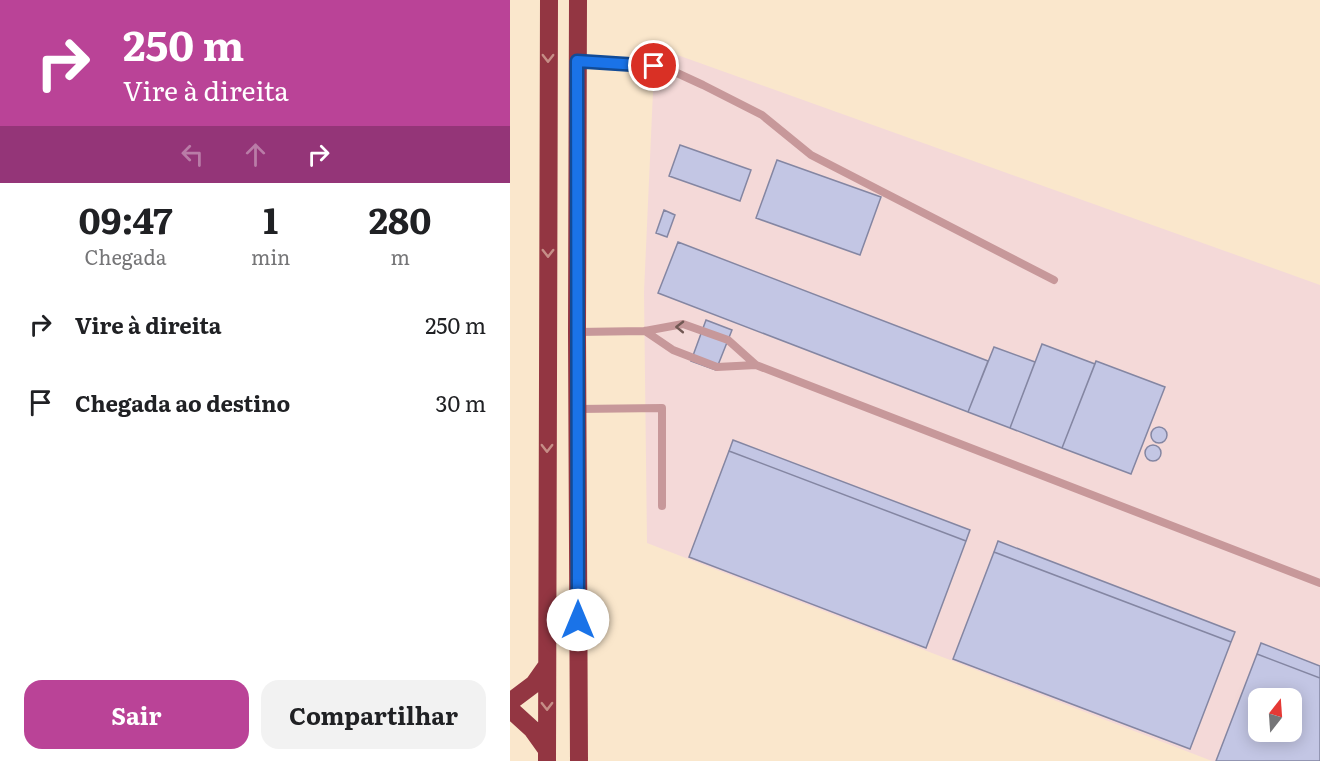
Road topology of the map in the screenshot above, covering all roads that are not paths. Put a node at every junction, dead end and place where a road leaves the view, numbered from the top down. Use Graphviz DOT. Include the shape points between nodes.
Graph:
graph roads {
  1 [pos="549,0"];
  2 [pos="578,0"];
  3 [pos="577,61"];
  4 [pos="1054,280"];
  5 [pos="645,331"];
  6 [pos="577,332"];
  7 [pos="756,365"];
  8 [pos="577,409"];
  9 [pos="662,506"];
  10 [pos="1320,583"];
  11 [pos="546,667"];
  12 [pos="510,702"];
  13 [pos="510,709"];
  14 [pos="547,756"];
  15 [pos="579,761"];
  1 -- 11 [label="highway, one-way"];
  2 -- 3 [label="highway"];
  3 -- 4 [label="lane" via="654,66 703,85 762,115 811,155"];
  3 -- 6 [label="highway"];
  5 -- 6 [label="lane"];
  5 -- 7 [label="lane" via="673,350 717,367"];
  7 -- 5 [label="lane, one-way" via="728,340 683,324"];
  6 -- 8 [label="highway"];
  7 -- 10 [label="lane"];
  8 -- 9 [label="lane" via="662,408"];
  8 -- 15 [label="highway"];
  11 -- 12 [label="highway" via="534,684"];
  11 -- 14 [label="highway, one-way"];
  13 -- 14 [label="highway" via="532,729"];
}
